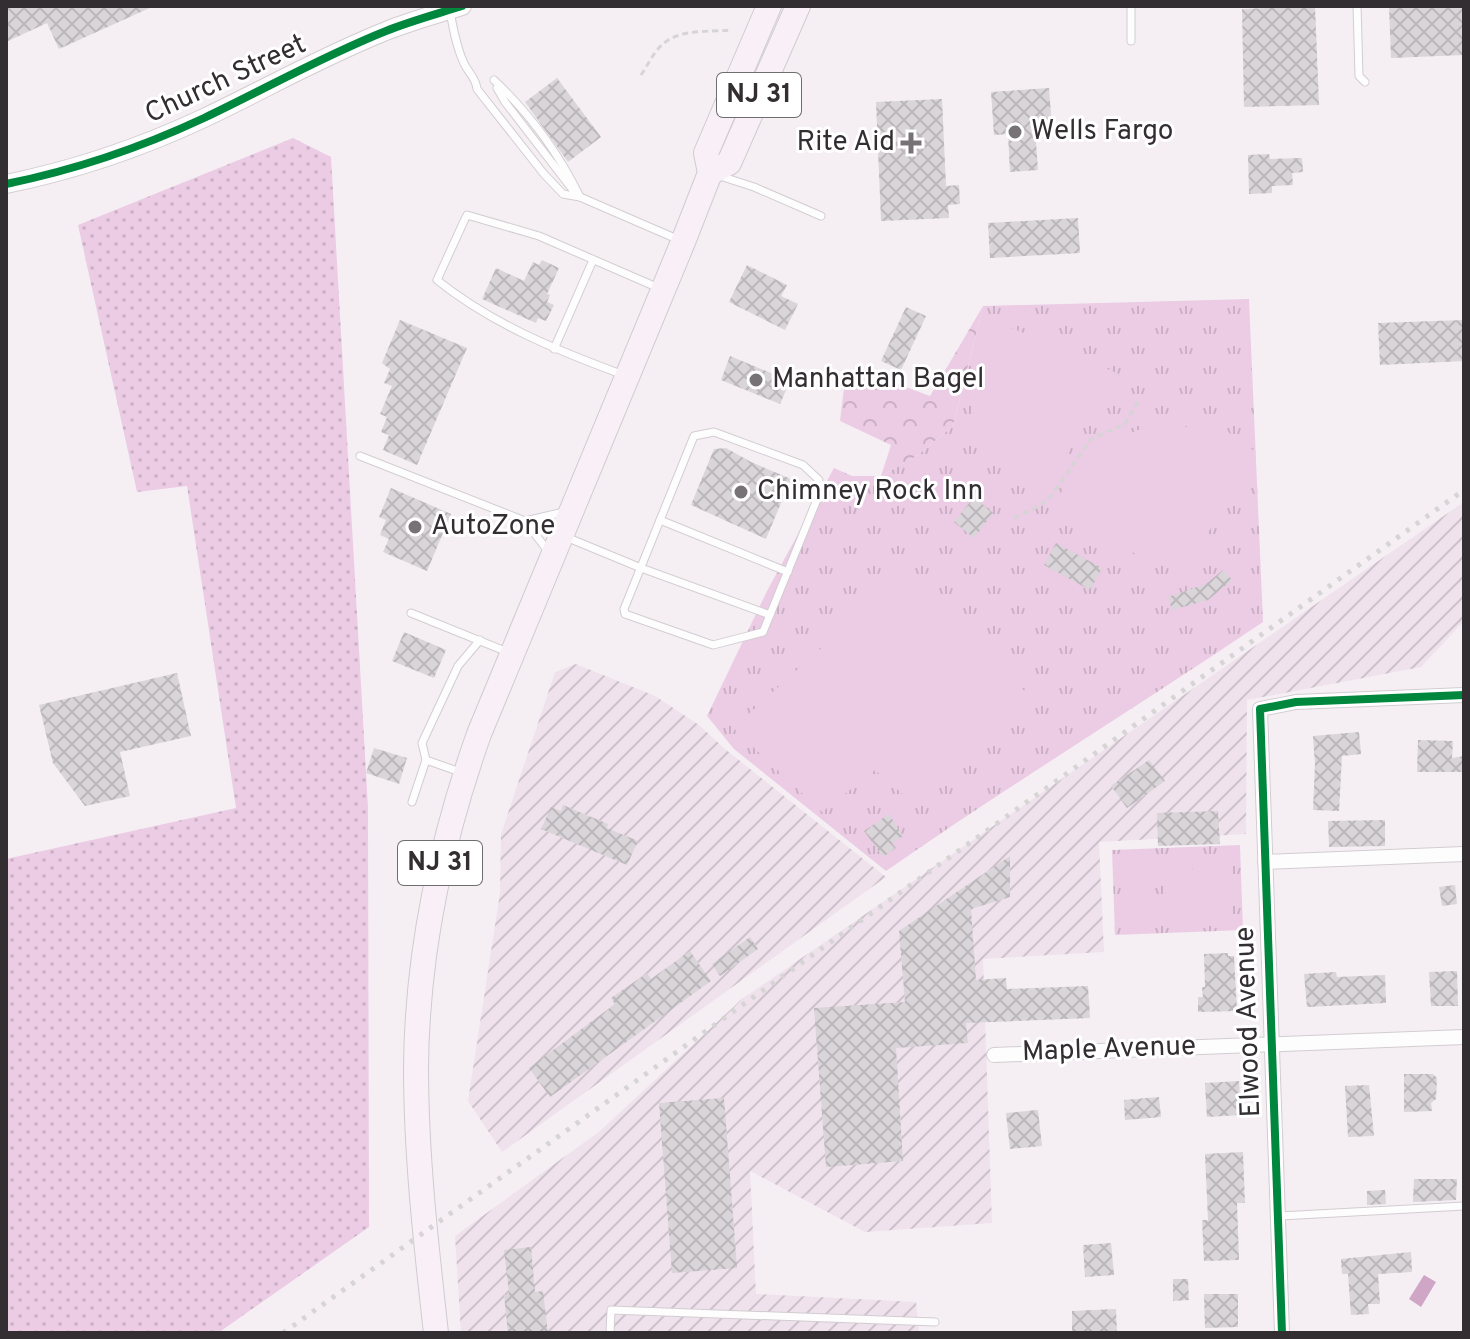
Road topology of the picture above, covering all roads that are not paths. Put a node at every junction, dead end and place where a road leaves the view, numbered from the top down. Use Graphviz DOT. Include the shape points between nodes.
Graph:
graph roads {
  1 [pos="769,6"];
  2 [pos="798,6"];
  3 [pos="1131,6"];
  4 [pos="1357,6"];
  5 [pos="456,8"];
  6 [pos="1131,41"];
  7 [pos="494,80"];
  8 [pos="1365,82"];
  9 [pos="710,173"];
  10 [pos="6,184"];
  11 [pos="580,197"];
  12 [pos="821,216"];
  13 [pos="683,242"];
  14 [pos="593,260"];
  15 [pos="663,290"];
  16 [pos="554,349"];
  17 [pos="627,376"];
  18 [pos="360,456"];
  19 [pos="570,510"];
  20 [pos="660,520"];
  21 [pos="525,521"];
  22 [pos="556,545"];
  23 [pos="641,568"];
  24 [pos="788,572"];
  25 [pos="411,613"];
  26 [pos="770,615"];
  27 [pos="480,640"];
  28 [pos="512,653"];
  29 [pos="1464,695"];
  30 [pos="426,760"];
  31 [pos="465,774"];
  32 [pos="412,802"];
  33 [pos="1464,854"];
  34 [pos="1265,862"];
  35 [pos="1464,1037"];
  36 [pos="1272,1044"];
  37 [pos="994,1055"];
  38 [pos="1464,1206"];
  39 [pos="1280,1216"];
  40 [pos="935,1322"];
  41 [pos="436,1333"];
  42 [pos="610,1333"];
  43 [pos="1282,1333"];
  1 -- 9 [label="highway, NJ 31 / NJ 31" via="706,153"];
  2 -- 9 [label="highway, NJ 31 / NJ 31" via="729,163"];
  3 -- 6 [label="lane"];
  4 -- 8 [label="lane" via="1359,76"];
  5 -- 10 [label="street, Church Street" via="354,44 124,152"];
  5 -- 11 [label="lane" via="454,34 477,89 563,194"];
  7 -- 11 [label="lane" via="505,102"];
  9 -- 12 [label="lane"];
  9 -- 13 [label="highway, NJ 31 / NJ 31"];
  11 -- 13 [label="lane"];
  13 -- 15 [label="highway, NJ 31 / NJ 31"];
  14 -- 15 [label="lane"];
  14 -- 16 [label="lane"];
  14 -- 16 [label="lane" via="539,236 467,215 437,280 476,309"];
  15 -- 17 [label="highway, NJ 31 / NJ 31"];
  16 -- 17 [label="lane"];
  17 -- 19 [label="highway, NJ 31 / NJ 31"];
  18 -- 21 [label="lane"];
  19 -- 21 [label="lane"];
  19 -- 22 [label="highway, NJ 31"];
  20 -- 23 [label="lane"];
  20 -- 24 [label="lane"];
  20 -- 24 [label="lane" via="694,436 714,432 803,465 819,480 818,497"];
  21 -- 22 [label="lane"];
  22 -- 23 [label="lane"];
  22 -- 28 [label="highway, NJ 31"];
  23 -- 26 [label="lane"];
  23 -- 26 [label="lane" via="625,614 713,645 763,632"];
  24 -- 26 [label="lane"];
  25 -- 27 [label="lane"];
  27 -- 28 [label="lane"];
  27 -- 30 [label="lane" via="458,666 422,743"];
  28 -- 31 [label="highway, NJ 31"];
  29 -- 34 [label="street, Elwood Avenue" via="1296,702 1260,709"];
  30 -- 31 [label="lane"];
  30 -- 32 [label="lane"];
  31 -- 41 [label="highway, NJ 31" via="429,918 417,1052 419,1166"];
  33 -- 34 [label="street"];
  34 -- 36 [label="street, Elwood Avenue"];
  35 -- 36 [label="street, Maple Avenue"];
  36 -- 37 [label="street, Maple Avenue"];
  36 -- 39 [label="street, Elwood Avenue"];
  38 -- 39 [label="lane"];
  39 -- 43 [label="street, Elwood Avenue"];
  40 -- 42 [label="lane" via="611,1310"];
}
